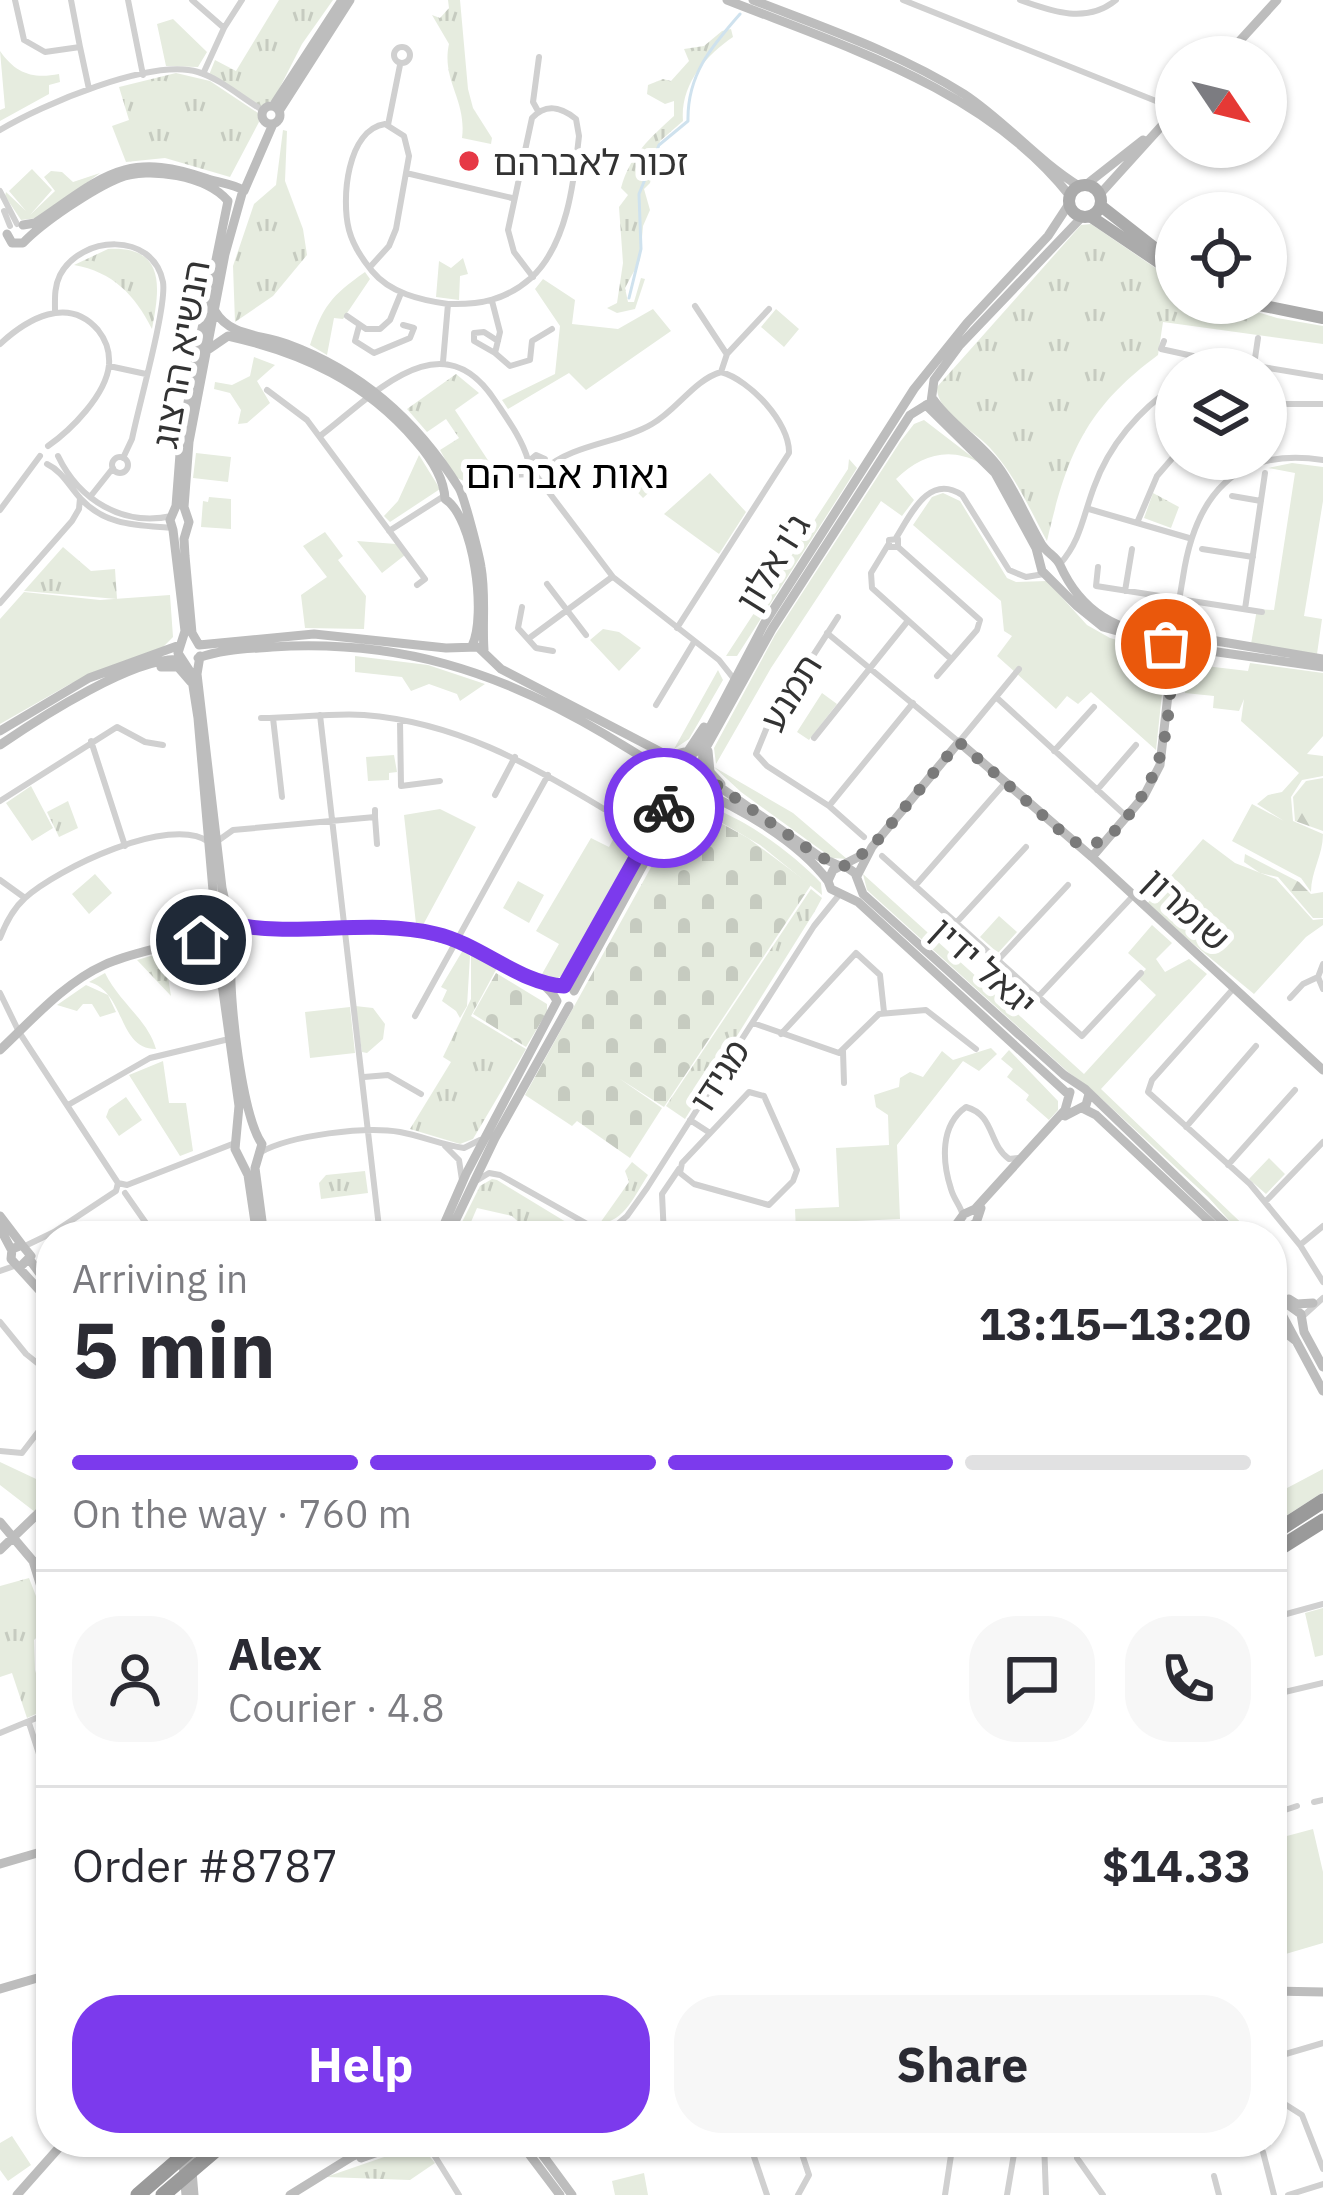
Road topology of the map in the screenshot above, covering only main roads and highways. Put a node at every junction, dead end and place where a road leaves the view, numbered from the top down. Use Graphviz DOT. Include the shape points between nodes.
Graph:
graph roads {
  1 [pos="1101,200"];
  2 [pos="1086,216"];
  3 [pos="1155,249"];
  4 [pos="1155,260"];
  5 [pos="1287,304"];
  6 [pos="1287,309"];
  7 [pos="1323,314"];
  8 [pos="1323,1501"];
  9 [pos="1323,1521"];
  10 [pos="1287,1524"];
  11 [pos="1287,1544"];
  12 [pos="185,2157"];
  13 [pos="187,2157"];
  14 [pos="138,2195"];
  15 [pos="163,2195"];
  1 -- 2 [label="main road"];
  1 -- 2 [label="main road" via="1076,193"];
  1 -- 3 [label="main road" via="1106,213"];
  2 -- 4 [label="main road"];
  5 -- 7 [label="main road"];
  6 -- 7 [label="main road"];
  8 -- 10 [label="highway"];
  9 -- 11 [label="highway"];
  12 -- 14 [label="highway"];
  13 -- 15 [label="highway"];
}
